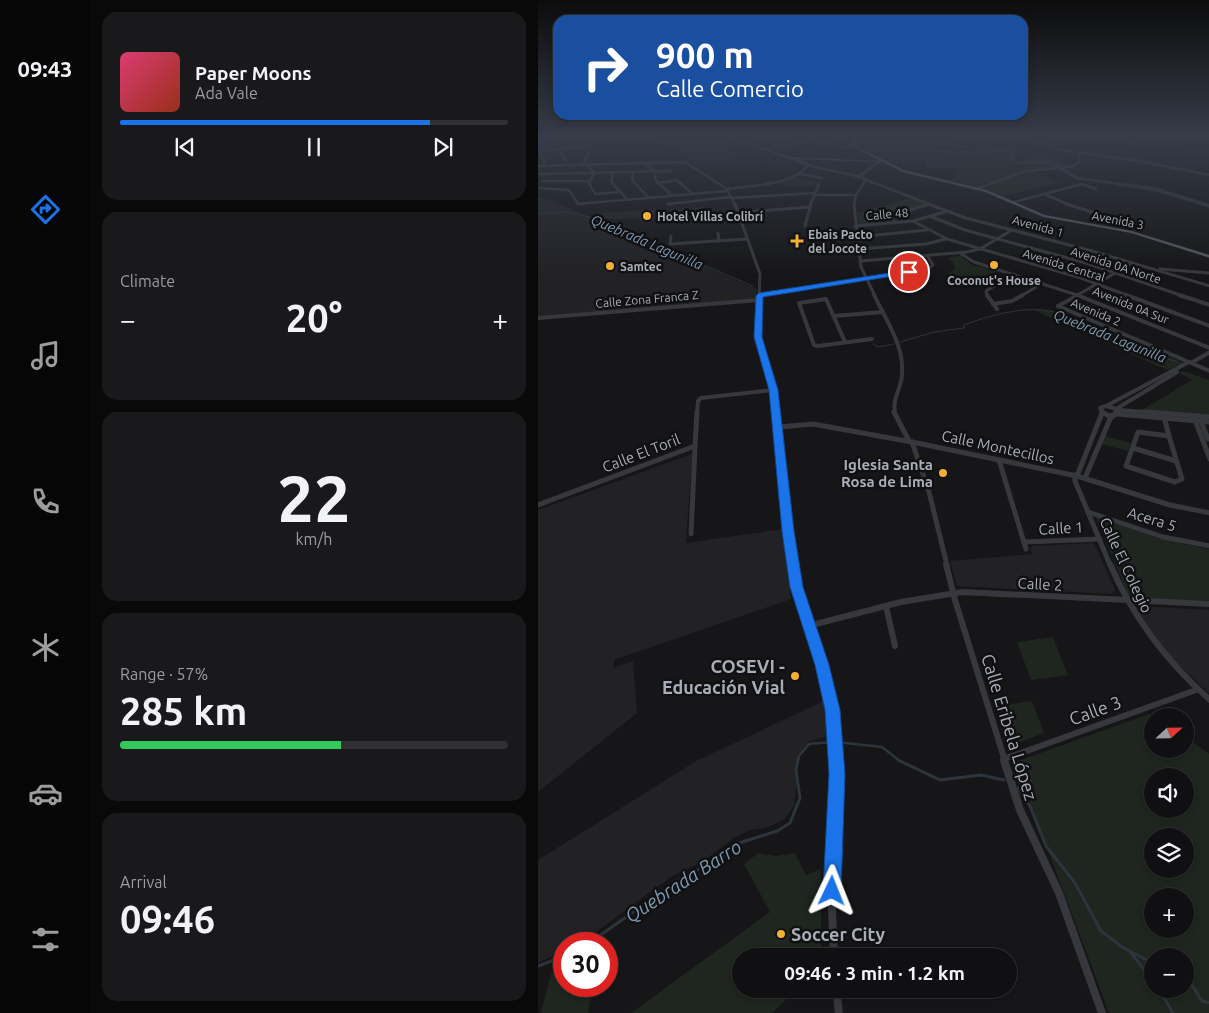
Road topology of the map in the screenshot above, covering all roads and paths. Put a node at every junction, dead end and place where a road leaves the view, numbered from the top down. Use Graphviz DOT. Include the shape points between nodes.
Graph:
graph roads {
  1 [pos="543,181"];
  2 [pos="589,181"];
  3 [pos="610,181"];
  4 [pos="633,181"];
  5 [pos="669,181"];
  6 [pos="679,181"];
  7 [pos="715,181"];
  8 [pos="772,181"];
  9 [pos="942,181"];
  10 [pos="997,181"];
  11 [pos="873,182"];
  12 [pos="657,183"];
  13 [pos="864,183"];
  14 [pos="538,184"];
  15 [pos="819,185"];
  16 [pos="538,188"];
  17 [pos="976,189"];
  18 [pos="727,190"];
  19 [pos="1096,190"];
  20 [pos="618,192"];
  21 [pos="693,194"];
  22 [pos="814,194"];
  23 [pos="1044,194"];
  24 [pos="670,195"];
  25 [pos="856,195"];
  26 [pos="648,197"];
  27 [pos="731,197"];
  28 [pos="627,200"];
  29 [pos="1014,202"];
  30 [pos="668,204"];
  31 [pos="930,204"];
  32 [pos="809,207"];
  33 [pos="948,211"];
  34 [pos="737,213"];
  35 [pos="1095,213"];
  36 [pos="695,216"];
  37 [pos="932,217"];
  38 [pos="912,221"];
  39 [pos="895,223"];
  40 [pos="805,226"];
  41 [pos="855,226"];
  42 [pos="928,230"];
  43 [pos="1012,230"];
  44 [pos="718,233"];
  45 [pos="671,236"];
  46 [pos="694,236"];
  47 [pos="857,237"];
  48 [pos="747,239"];
  49 [pos="947,239"];
  50 [pos="996,239"];
  51 [pos="719,241"];
  52 [pos="694,242"];
  53 [pos="859,248"];
  54 [pos="980,249"];
  55 [pos="960,253"];
  56 [pos="928,257"];
  57 [pos="1210,257"];
  58 [pos="860,261"];
  59 [pos="1132,263"];
  60 [pos="1148,268"];
  61 [pos="1171,270"];
  62 [pos="1115,273"];
  63 [pos="1210,273"];
  64 [pos="1014,274"];
  65 [pos="1169,274"];
  66 [pos="867,280"];
  67 [pos="1043,283"];
  68 [pos="1097,284"];
  69 [pos="1210,286"];
  70 [pos="1078,295"];
  71 [pos="759,298"];
  72 [pos="993,304"];
  73 [pos="1210,305"];
  74 [pos="997,309"];
  75 [pos="882,311"];
  76 [pos="834,316"];
  77 [pos="538,318"];
  78 [pos="1210,326"];
  79 [pos="872,339"];
  80 [pos="845,342"];
  81 [pos="1210,348"];
  82 [pos="1210,352"];
  83 [pos="1190,363"];
  84 [pos="1210,371"];
  85 [pos="774,390"];
  86 [pos="1106,406"];
  87 [pos="1116,412"];
  88 [pos="1102,413"];
  89 [pos="1163,415"];
  90 [pos="1210,417"];
  91 [pos="1195,420"];
  92 [pos="1201,421"];
  93 [pos="1210,422"];
  94 [pos="778,427"];
  95 [pos="1170,436"];
  96 [pos="1202,438"];
  97 [pos="1209,439"];
  98 [pos="910,442"];
  99 [pos="695,446"];
  100 [pos="1133,448"];
  101 [pos="1210,459"];
  102 [pos="999,460"];
  103 [pos="1176,461"];
  104 [pos="1076,476"];
  105 [pos="1084,478"];
  106 [pos="538,505"];
  107 [pos="1088,512"];
  108 [pos="1210,513"];
  109 [pos="691,534"];
  110 [pos="1100,539"];
  111 [pos="1024,542"];
  112 [pos="1210,546"];
  113 [pos="1026,549"];
  114 [pos="953,594"];
  115 [pos="1126,601"];
  116 [pos="1210,604"];
  117 [pos="886,606"];
  118 [pos="808,626"];
  119 [pos="895,646"];
  120 [pos="1196,690"];
  121 [pos="1210,700"];
  122 [pos="1004,759"];
  123 [pos="834,948"];
  124 [pos="837,998"];
  125 [pos="839,1013"];
  126 [pos="1102,1013"];
  1 -- 14 [label="street"];
  2 -- 20 [label="street" via="596,194"];
  3 -- 20 [label="street"];
  4 -- 26 [label="street"];
  5 -- 12 [label="street"];
  6 -- 21 [label="street"];
  7 -- 18 [label="street"];
  8 -- 18 [label="street"];
  9 -- 17 [label="main road, Avenida 3"];
  10 -- 17 [label="street"];
  11 -- 13 [label="street"];
  11 -- 31 [label="street, Avenida 1"];
  12 -- 24 [label="street"];
  13 -- 25 [label="street"];
  15 -- 22 [label="street"];
  16 -- 28 [label="street" via="569,191 578,204"];
  17 -- 29 [label="main road, Avenida 3"];
  18 -- 21 [label="street"];
  18 -- 27 [label="street"];
  19 -- 23 [label="street" via="1082,184"];
  20 -- 28 [label="street"];
  21 -- 24 [label="street"];
  22 -- 25 [label="street"];
  22 -- 27 [label="street"];
  22 -- 32 [label="street"];
  23 -- 29 [label="street"];
  23 -- 35 [label="street"];
  24 -- 26 [label="street"];
  25 -- 41 [label="street, Calle Eribela López" via="853,208"];
  26 -- 28 [label="street"];
  27 -- 30 [label="street"];
  27 -- 34 [label="street"];
  29 -- 57 [label="main road, Avenida 3" via="1049,217 1132,232"];
  31 -- 33 [label="street, Avenida 1"];
  31 -- 39 [label="street" via="894,215"];
  32 -- 34 [label="street"];
  32 -- 40 [label="street"];
  33 -- 37 [label="street, Calle 48"];
  33 -- 43 [label="street, Avenida 1"];
  34 -- 36 [label="street"];
  34 -- 48 [label="street"];
  37 -- 38 [label="street, Calle 48"];
  37 -- 50 [label="street, Avenida 0A Norte"];
  38 -- 39 [label="street, Calle 48"];
  38 -- 42 [label="street, Avenida Central"];
  39 -- 41 [label="street, Calle 48"];
  41 -- 47 [label="street, Calle Eribela López"];
  42 -- 47 [label="street"];
  42 -- 49 [label="street, Avenida Central"];
  43 -- 50 [label="street"];
  43 -- 59 [label="street, Avenida 1"];
  44 -- 51 [label="street"];
  45 -- 52 [label="street" via="670,244"];
  46 -- 52 [label="street"];
  47 -- 53 [label="street, Calle Eribela López"];
  48 -- 51 [label="street"];
  48 -- 71 [label="street" via="760,274"];
  49 -- 53 [label="street" via="926,244"];
  49 -- 54 [label="street, Avenida Central"];
  50 -- 54 [label="street"];
  50 -- 62 [label="street, Avenida 0A Norte"];
  51 -- 52 [label="street"];
  53 -- 58 [label="street, Calle Eribela López"];
  54 -- 55 [label="street"];
  54 -- 68 [label="street, Avenida Central"];
  55 -- 56 [label="street"];
  55 -- 64 [label="street, Avenida 0A Sur" via="974,262"];
  56 -- 58 [label="street"];
  56 -- 66 [label="street, Calle Zona Franca Z" via="933,264 931,268"];
  58 -- 66 [label="street, Calle Eribela López"];
  59 -- 60 [label="street, Avenida 1"];
  59 -- 62 [label="street"];
  60 -- 61 [label="street"];
  60 -- 65 [label="street, Avenida 1"];
  61 -- 63 [label="street"];
  61 -- 65 [label="street" via="1167,271"];
  62 -- 68 [label="street"];
  62 -- 73 [label="street, Avenida 0A Norte"];
  64 -- 67 [label="street, Avenida 0A Sur"];
  64 -- 72 [label="street" via="986,291"];
  65 -- 69 [label="street, Avenida 1"];
  66 -- 71 [label="street, Calle Zona Franca Z"];
  66 -- 75 [label="street, Calle Eribela López"];
  67 -- 70 [label="street, Avenida 0A Sur"];
  67 -- 72 [label="street" via="1012,301"];
  68 -- 70 [label="street"];
  68 -- 78 [label="street, Avenida Central"];
  70 -- 81 [label="street, Avenida 0A Sur"];
  70 -- 83 [label="street, Avenida 2" via="1058,306"];
  71 -- 77 [label="street, Calle Zona Franca Z"];
  71 -- 85 [label="street" via="758,337"];
  72 -- 74 [label="street"];
  75 -- 76 [label="street"];
  75 -- 98 [label="street, Calle Eribela López" via="902,354 902,377 893,405"];
  76 -- 80 [label="street"];
  76 -- 80 [label="street" via="827,300 799,304 816,346"];
  79 -- 80 [label="street"];
  82 -- 83 [label="street"];
  83 -- 84 [label="street, Avenida 2"];
  83 -- 86 [label="street"];
  83 -- 87 [label="street"];
  85 -- 94 [label="street"];
  85 -- 99 [label="street, Calle El Toril" via="698,400"];
  86 -- 87 [label="street"];
  86 -- 88 [label="street" via="1100,408"];
  87 -- 88 [label="street"];
  87 -- 89 [label="street"];
  87 -- 105 [label="street"];
  88 -- 104 [label="street"];
  89 -- 90 [label="street"];
  89 -- 91 [label="street"];
  89 -- 95 [label="street"];
  91 -- 92 [label="street"];
  91 -- 96 [label="street"];
  92 -- 93 [label="street"];
  92 -- 97 [label="street"];
  94 -- 98 [label="street, Calle Montecillos" via="813,424"];
  94 -- 118 [label="street" via="793,567"];
  95 -- 100 [label="street" via="1138,432"];
  95 -- 103 [label="street"];
  96 -- 97 [label="street"];
  96 -- 101 [label="street"];
  98 -- 102 [label="street, Calle Montecillos"];
  98 -- 114 [label="street, Calle Eribela López" via="929,492"];
  99 -- 106 [label="street, Calle El Toril"];
  99 -- 109 [label="street"];
  100 -- 103 [label="street"];
  100 -- 103 [label="street" via="1126,466 1175,482 1182,479"];
  102 -- 104 [label="street, Calle Montecillos"];
  102 -- 111 [label="street"];
  104 -- 105 [label="street, Calle Montecillos"];
  104 -- 107 [label="street, Calle El Colegio"];
  105 -- 108 [label="street, Calle Montecillos" via="1170,505"];
  107 -- 110 [label="street, Calle El Colegio"];
  107 -- 112 [label="street, Acera 5" via="1163,536"];
  110 -- 111 [label="street, Calle 1"];
  110 -- 115 [label="street, Calle El Colegio"];
  111 -- 113 [label="street"];
  114 -- 115 [label="street, Calle 2"];
  114 -- 117 [label="street, Calle 2"];
  114 -- 122 [label="street, Calle Eribela López"];
  115 -- 116 [label="street, Calle 2"];
  115 -- 120 [label="street, Calle El Colegio" via="1155,646"];
  117 -- 118 [label="street, Calle 2"];
  117 -- 119 [label="street"];
  118 -- 123 [label="street" via="830,698 836,738"];
  120 -- 121 [label="street, Calle El Colegio"];
  120 -- 122 [label="street, Calle 3"];
  122 -- 126 [label="street, Calle Eribela López" via="1020,810 1059,893"];
  124 -- 125 [label="street"];
}
